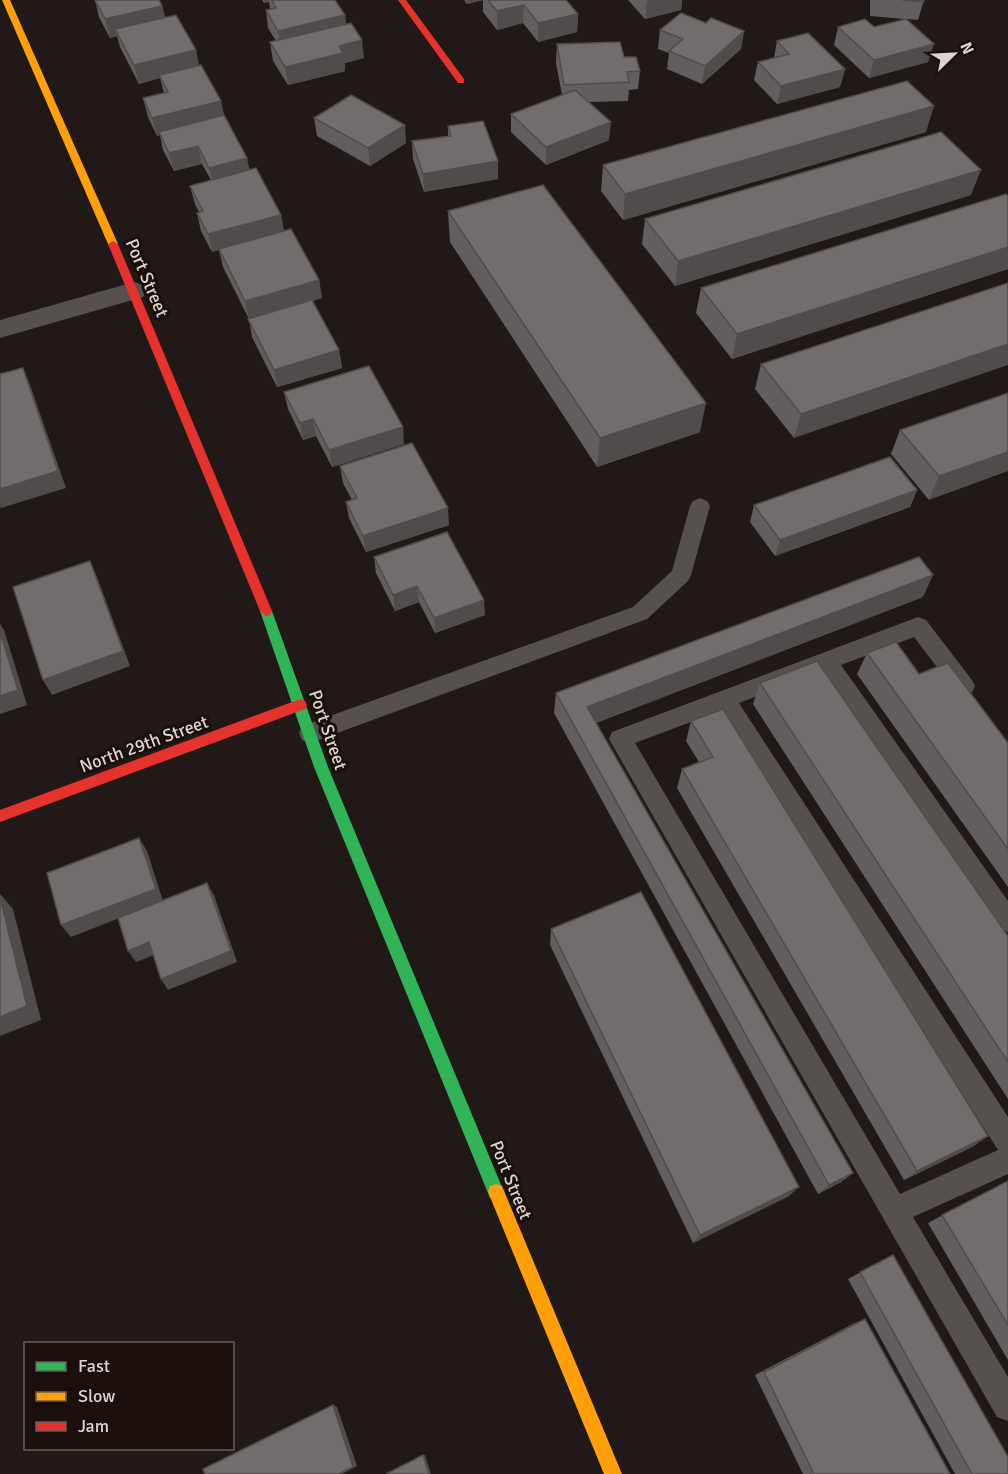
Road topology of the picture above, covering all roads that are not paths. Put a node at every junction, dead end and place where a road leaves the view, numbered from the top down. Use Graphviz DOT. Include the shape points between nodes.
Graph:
graph roads {
  1 [pos="6,0"];
  2 [pos="402,0"];
  3 [pos="460,81"];
  4 [pos="134,291"];
  5 [pos="0,329"];
  6 [pos="700,506"];
  7 [pos="826,661"];
  8 [pos="724,699"];
  9 [pos="300,705"];
  10 [pos="980,707"];
  11 [pos="310,733"];
  12 [pos="0,816"];
  13 [pos="1008,921"];
  14 [pos="1008,1141"];
  15 [pos="1008,1160"];
  16 [pos="895,1211"];
  17 [pos="1008,1406"];
  18 [pos="613,1474"];
  1 -- 4 [label="street, Port Street"];
  2 -- 3 [label="street"];
  4 -- 5 [label="street"];
  4 -- 9 [label="street, Port Street" via="277,637"];
  6 -- 11 [label="lane" via="681,575 640,613"];
  7 -- 8 [label="lane"];
  7 -- 10 [label="lane" via="918,626"];
  7 -- 13 [label="lane"];
  8 -- 14 [label="lane"];
  8 -- 16 [label="lane" via="620,739"];
  9 -- 11 [label="street, Port Street"];
  9 -- 12 [label="street, North 29th Street"];
  11 -- 18 [label="street, Port Street"];
  15 -- 16 [label="lane"];
  16 -- 17 [label="lane"];
}
